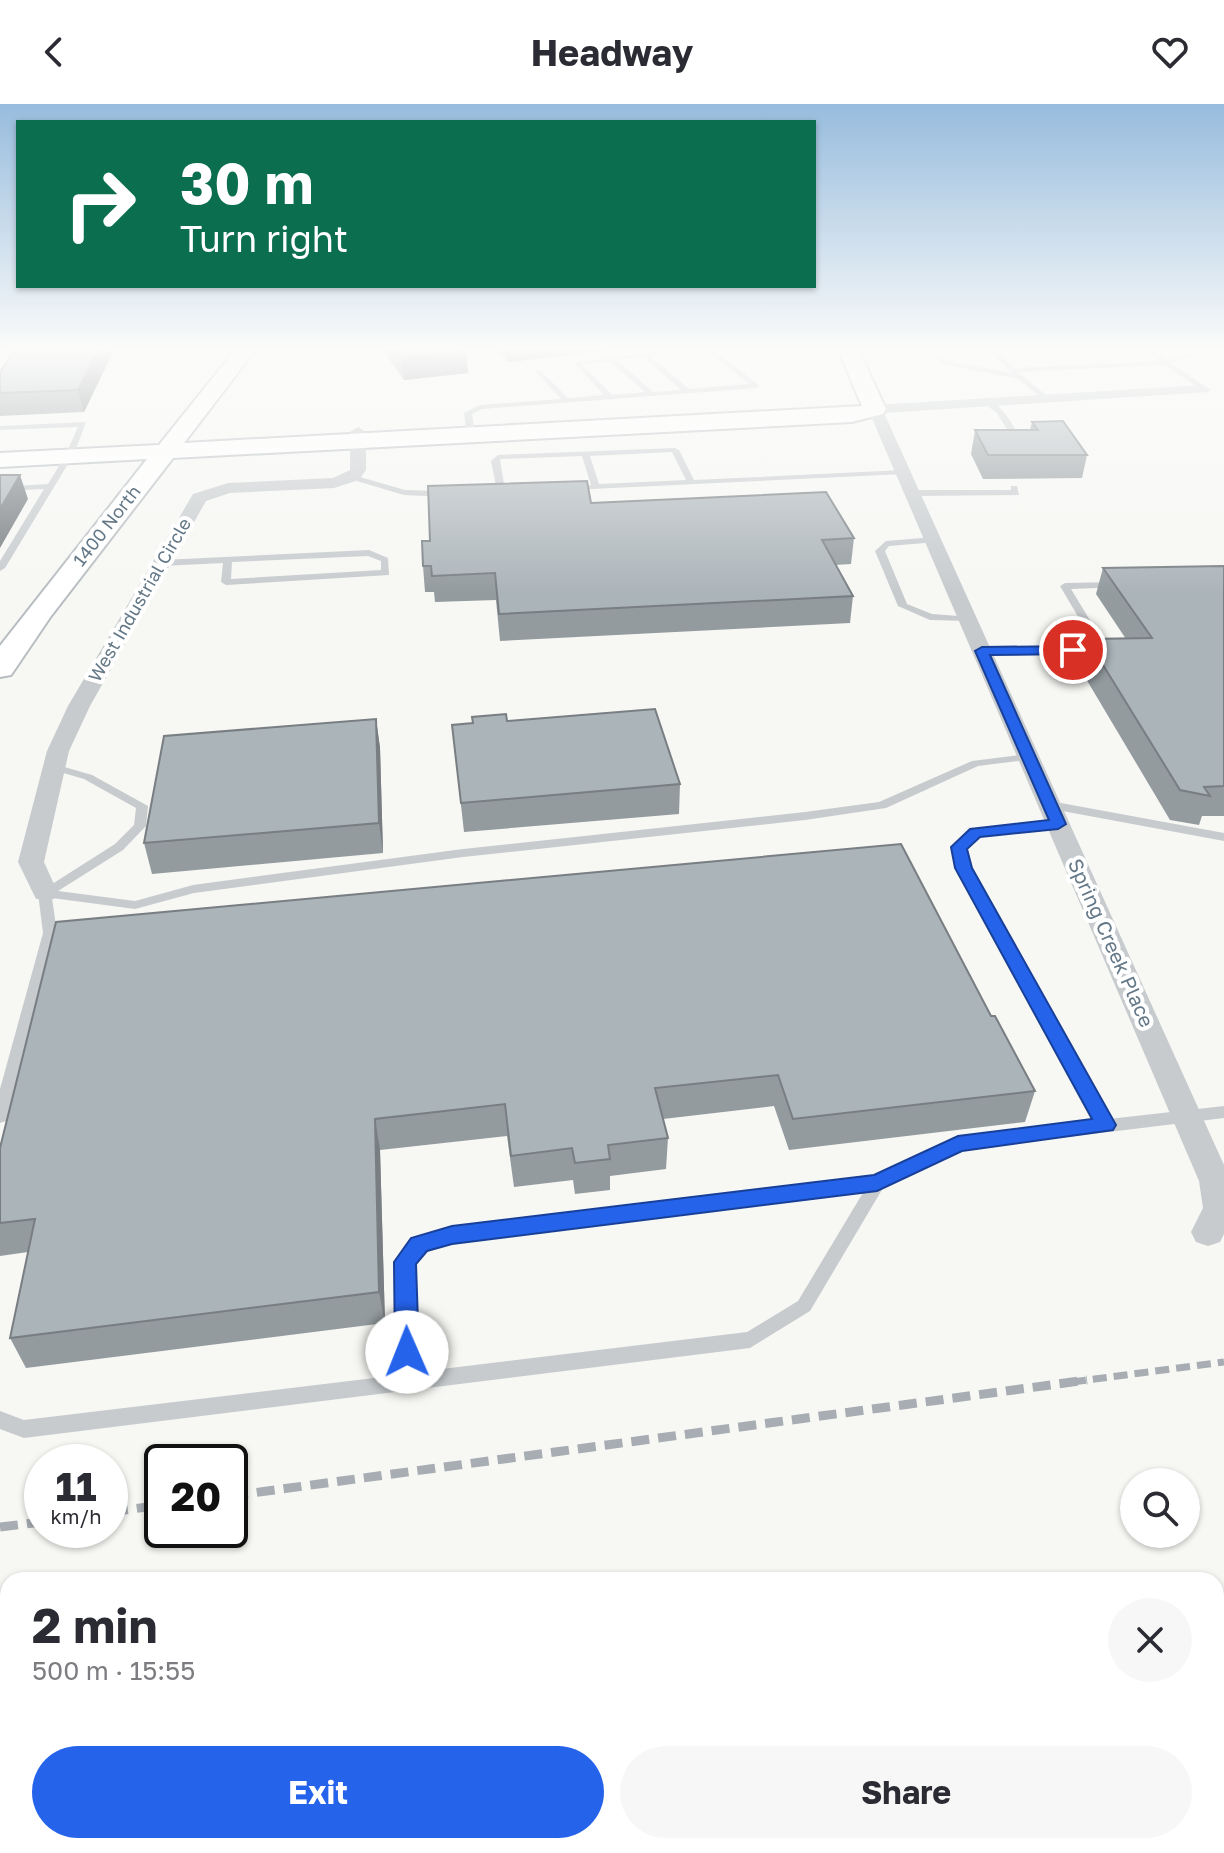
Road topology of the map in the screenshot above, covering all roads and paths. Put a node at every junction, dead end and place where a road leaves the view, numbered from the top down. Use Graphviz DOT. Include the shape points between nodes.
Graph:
graph roads {
  1 [pos="80,431"];
  2 [pos="181,431"];
  3 [pos="471,431"];
  4 [pos="480,431"];
  5 [pos="885,431"];
  6 [pos="1011,431"];
  7 [pos="358,437"];
  8 [pos="1020,445"];
  9 [pos="168,447"];
  10 [pos="0,451"];
  11 [pos="71,452"];
  12 [pos="585,453"];
  13 [pos="0,460"];
  14 [pos="353,477"];
  15 [pos="691,482"];
  16 [pos="908,482"];
  17 [pos="50,486"];
  18 [pos="596,487"];
  19 [pos="565,488"];
  20 [pos="1014,488"];
  21 [pos="0,489"];
  22 [pos="501,491"];
  23 [pos="517,491"];
  24 [pos="487,492"];
  25 [pos="459,493"];
  26 [pos="934,540"];
  27 [pos="228,560"];
  28 [pos="162,563"];
  29 [pos="0,568"];
  30 [pos="1129,585"];
  31 [pos="968,619"];
  32 [pos="982,651"];
  33 [pos="0,668"];
  34 [pos="1029,757"];
  35 [pos="54,767"];
  36 [pos="1054,814"];
  37 [pos="1224,837"];
  38 [pos="45,893"];
  39 [pos="1224,1112"];
  40 [pos="1186,1115"];
  41 [pos="0,1117"];
  42 [pos="1105,1125"];
  43 [pos="877,1183"];
  44 [pos="1222,1208"];
  45 [pos="1208,1232"];
  46 [pos="408,1382"];
  47 [pos="0,1420"];
  1 -- 11 [label="lane"];
  2 -- 9 [label="street, 1400 North"];
  3 -- 4 [label="street"];
  3 -- 7 [label="street"];
  5 -- 16 [label="street, Spring Creek Place"];
  6 -- 8 [label="lane"];
  7 -- 9 [label="street"];
  7 -- 14 [label="street" via="358,470"];
  9 -- 11 [label="street"];
  9 -- 33 [label="street, 1400 North"];
  10 -- 11 [label="street"];
  11 -- 13 [label="street"];
  11 -- 17 [label="lane"];
  12 -- 15 [label="lane" via="675,450"];
  12 -- 18 [label="lane"];
  12 -- 22 [label="lane" via="498,457"];
  14 -- 25 [label="lane" via="404,492"];
  14 -- 28 [label="street, West Industrial Circle" via="334,483 228,488 199,498"];
  15 -- 16 [label="lane"];
  15 -- 18 [label="lane"];
  16 -- 20 [label="lane" via="1016,493"];
  16 -- 26 [label="street, Spring Creek Place"];
  17 -- 21 [label="lane"];
  17 -- 29 [label="lane"];
  18 -- 19 [label="lane"];
  22 -- 23 [label="lane"];
  22 -- 24 [label="lane"];
  26 -- 31 [label="street, Spring Creek Place"];
  26 -- 31 [label="lane" via="886,544 880,551 903,606 930,617"];
  27 -- 27 [label="lane" via="369,553 385,560 386,573 226,582"];
  27 -- 28 [label="lane"];
  28 -- 35 [label="street, West Industrial Circle" via="79,706"];
  30 -- 32 [label="lane" via="1065,586 1103,650"];
  31 -- 32 [label="street, Spring Creek Place"];
  32 -- 34 [label="street, Spring Creek Place"];
  34 -- 36 [label="street, Spring Creek Place"];
  34 -- 38 [label="lane" via="976,763 882,805 836,812 313,873 193,889 135,905"];
  35 -- 38 [label="street, West Industrial Circle" via="31,862"];
  35 -- 38 [label="lane" via="88,777 142,806 140,826 119,847"];
  36 -- 37 [label="lane"];
  36 -- 40 [label="street, Spring Creek Place"];
  36 -- 42 [label="lane" via="976,833 959,847 963,868"];
  38 -- 41 [label="lane" via="50,933"];
  39 -- 40 [label="lane"];
  40 -- 42 [label="lane"];
  40 -- 44 [label="street, Spring Creek Place"];
  42 -- 43 [label="lane" via="958,1144"];
  43 -- 46 [label="lane" via="804,1306 750,1340"];
  43 -- 46 [label="lane" via="452,1235 419,1244 405,1262"];
  44 -- 45 [label="street, Spring Creek Place"];
  46 -- 47 [label="lane" via="24,1429"];
}
